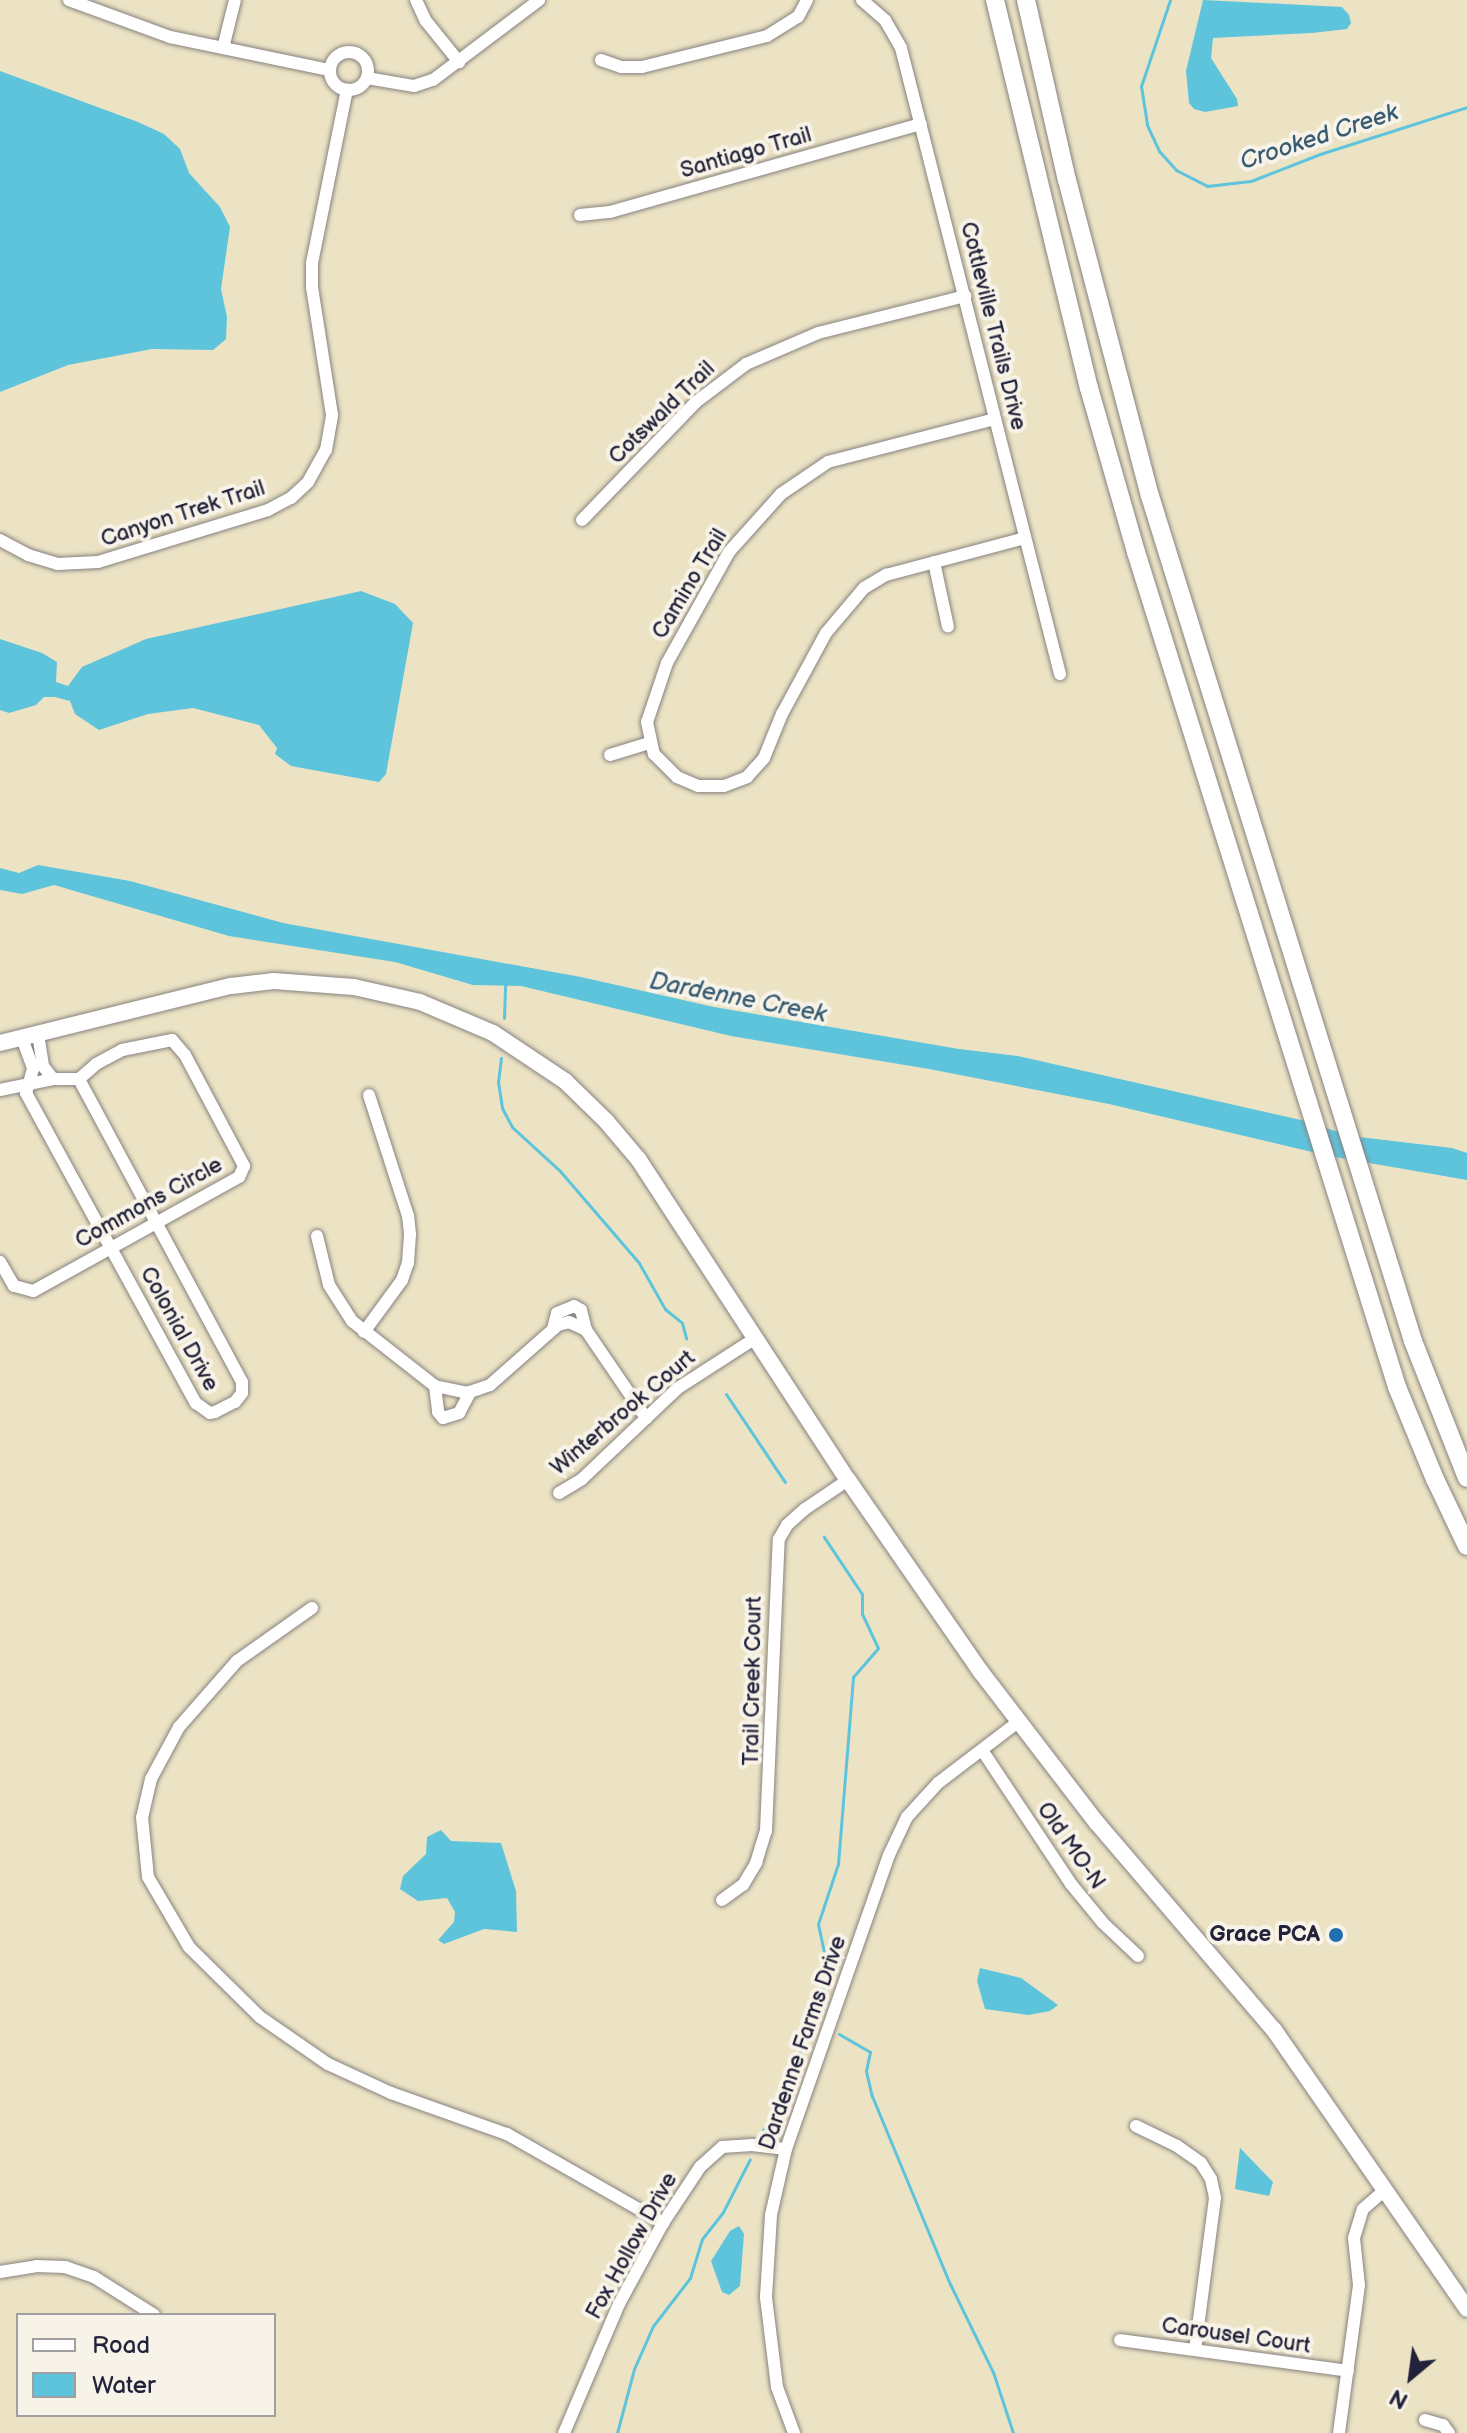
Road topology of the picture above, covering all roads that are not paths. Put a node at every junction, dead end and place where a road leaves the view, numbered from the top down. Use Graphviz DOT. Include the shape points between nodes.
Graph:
graph roads {
  1 [pos="69,0"];
  2 [pos="235,0"];
  3 [pos="416,0"];
  4 [pos="539,0"];
  5 [pos="807,0"];
  6 [pos="862,0"];
  7 [pos="995,0"];
  8 [pos="1026,0"];
  9 [pos="223,48"];
  10 [pos="601,60"];
  11 [pos="459,62"];
  12 [pos="330,70"];
  13 [pos="367,78"];
  14 [pos="347,90"];
  15 [pos="921,124"];
  16 [pos="580,215"];
  17 [pos="965,296"];
  18 [pos="995,419"];
  19 [pos="582,520"];
  20 [pos="1025,538"];
  21 [pos="0,540"];
  22 [pos="934,562"];
  23 [pos="948,627"];
  24 [pos="1060,674"];
  25 [pos="649,743"];
  26 [pos="610,755"];
  27 [pos="764,758"];
  28 [pos="776,766"];
  29 [pos="30,1036"];
  30 [pos="0,1043"];
  31 [pos="53,1079"];
  32 [pos="79,1079"];
  33 [pos="27,1084"];
  34 [pos="0,1090"];
  35 [pos="369,1095"];
  36 [pos="157,1224"];
  37 [pos="317,1236"];
  38 [pos="111,1247"];
  39 [pos="0,1262"];
  40 [pos="364,1332"];
  41 [pos="754,1339"];
  42 [pos="435,1386"];
  43 [pos="470,1392"];
  44 [pos="646,1418"];
  45 [pos="1467,1478"];
  46 [pos="848,1480"];
  47 [pos="559,1493"];
  48 [pos="1467,1546"];
  49 [pos="312,1608"];
  50 [pos="1018,1722"];
  51 [pos="982,1750"];
  52 [pos="722,1900"];
  53 [pos="1138,1956"];
  54 [pos="1136,2126"];
  55 [pos="786,2149"];
  56 [pos="1385,2190"];
  57 [pos="663,2223"];
  58 [pos="0,2272"];
  59 [pos="1467,2309"];
  60 [pos="151,2313"];
  61 [pos="1120,2340"];
  62 [pos="1195,2350"];
  63 [pos="1348,2371"];
  64 [pos="1425,2420"];
  65 [pos="564,2433"];
  66 [pos="794,2433"];
  67 [pos="1339,2433"];
  68 [pos="1449,2433"];
  1 -- 9 [label="street" via="170,37"];
  2 -- 9 [label="street"];
  3 -- 11 [label="street"];
  4 -- 11 [label="street"];
  5 -- 10 [label="street" via="798,17 767,36 642,67"];
  6 -- 15 [label="street, Cottleville Trails Drive" via="894,34"];
  7 -- 48 [label="highway" via="1115,482 1397,1387"];
  8 -- 45 [label="highway" via="1150,496 1429,1388"];
  9 -- 12 [label="street"];
  11 -- 13 [label="street" via="414,86"];
  12 -- 13 [label="street" via="336,58 353,53 367,64"];
  12 -- 14 [label="street" via="337,86"];
  13 -- 14 [label="street" via="360,87"];
  14 -- 21 [label="street, Canyon Trek Trail" via="312,263 332,415 326,450 308,482 268,510 98,562 58,564"];
  15 -- 16 [label="street, Santiago Trail" via="610,212"];
  15 -- 17 [label="street, Cottleville Trails Drive"];
  17 -- 18 [label="street, Cottleville Trails Drive"];
  17 -- 19 [label="street, Cotswald Trail" via="818,333 746,364 696,402"];
  18 -- 20 [label="street, Cottleville Trails Drive"];
  18 -- 25 [label="street, Camino Trail" via="843,457 814,469 781,494 729,552 674,649 650,710"];
  20 -- 22 [label="street"];
  20 -- 24 [label="street, Cottleville Trails Drive"];
  22 -- 23 [label="street"];
  22 -- 27 [label="street" via="874,581 842,611 782,714"];
  25 -- 26 [label="street"];
  25 -- 27 [label="street" via="668,771 710,788 747,777"];
  27 -- 28 [label="street"];
  29 -- 30 [label="main road"];
  29 -- 31 [label="street"];
  29 -- 33 [label="street, Colonial Drive" via="33,1069"];
  29 -- 41 [label="main road" via="231,986 274,981 354,987 420,1002 470,1021 565,1081 606,1121 639,1160"];
  31 -- 32 [label="street"];
  31 -- 33 [label="street"];
  32 -- 36 [label="street, Colonial Drive"];
  32 -- 36 [label="street, Commons Circle" via="122,1050 161,1039 176,1042 244,1166 239,1177"];
  33 -- 34 [label="street"];
  33 -- 38 [label="street, Colonial Drive" via="26,1093"];
  35 -- 40 [label="street" via="410,1234 402,1280"];
  36 -- 38 [label="street, Commons Circle"];
  36 -- 38 [label="street, Colonial Drive" via="242,1382 239,1398 215,1412 196,1403"];
  37 -- 40 [label="street" via="329,1285"];
  38 -- 39 [label="street, Commons Circle" via="33,1291 14,1286"];
  40 -- 42 [label="street"];
  41 -- 44 [label="street, Winterbrook Court" via="700,1372"];
  41 -- 46 [label="main road"];
  42 -- 43 [label="street"];
  42 -- 43 [label="street" via="443,1418 459,1413"];
  43 -- 44 [label="street" via="502,1378 553,1329 569,1322 586,1330"];
  44 -- 47 [label="street, Winterbrook Court" via="582,1479"];
  46 -- 50 [label="main road"];
  46 -- 52 [label="street, Trail Creek Court" via="805,1509 779,1539 766,1831 743,1885"];
  49 -- 57 [label="street" via="237,1661 179,1727 151,1779 142,1817 148,1877 189,1947 260,2017 328,2064 391,2093 507,2134"];
  50 -- 51 [label="street, Dardenne Farms Drive"];
  50 -- 56 [label="main road" via="1274,2030"];
  51 -- 53 [label="street, Old MO-N" via="1071,1884"];
  51 -- 55 [label="street, Dardenne Farms Drive" via="938,1783 907,1817"];
  54 -- 62 [label="street" via="1177,2146 1201,2163 1211,2179 1215,2198"];
  55 -- 57 [label="street, Fox Hollow Drive" via="722,2147 700,2167"];
  55 -- 66 [label="street, Dardenne Farms Drive" via="771,2215 766,2297 777,2387"];
  56 -- 59 [label="main road"];
  56 -- 63 [label="street" via="1363,2209 1354,2238 1359,2285"];
  57 -- 65 [label="street, Fox Hollow Drive" via="619,2304"];
  58 -- 60 [label="street" via="65,2267 117,2289"];
  61 -- 62 [label="street, Carousel Court"];
  62 -- 63 [label="street, Carousel Court"];
  63 -- 67 [label="street"];
  64 -- 68 [label="street" via="1443,2425"];
}
